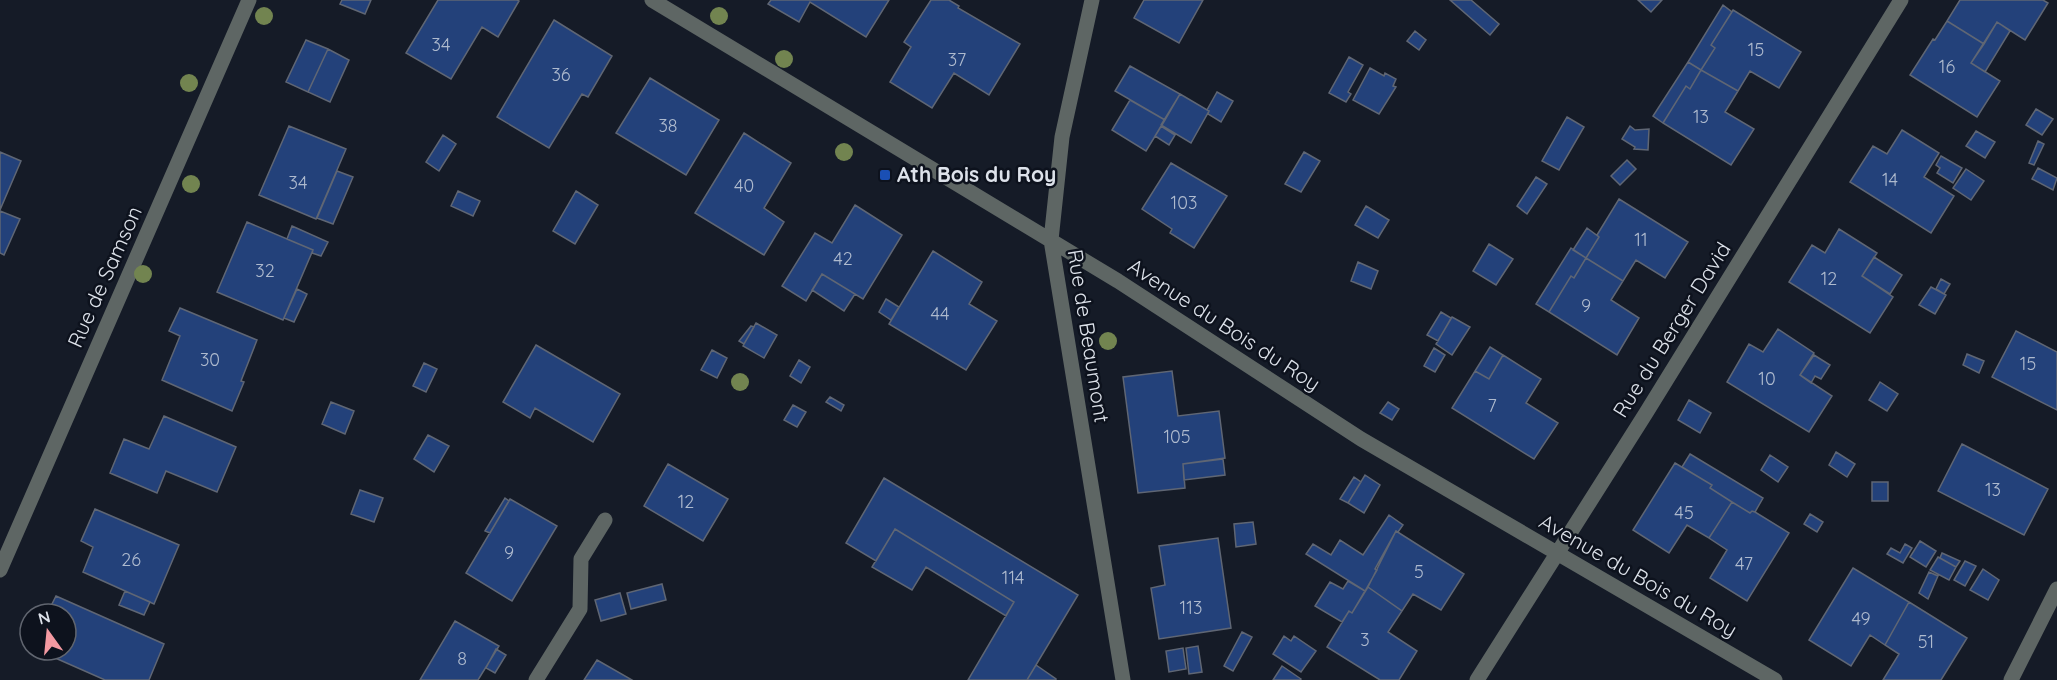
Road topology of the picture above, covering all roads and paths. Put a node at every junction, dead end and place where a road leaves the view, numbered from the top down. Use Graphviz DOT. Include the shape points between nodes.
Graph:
graph roads {
  1 [pos="249,0"];
  2 [pos="652,0"];
  3 [pos="1092,0"];
  4 [pos="1901,0"];
  5 [pos="1051,240"];
  6 [pos="605,520"];
  7 [pos="1558,553"];
  8 [pos="0,570"];
  9 [pos="2057,589"];
  10 [pos="536,680"];
  11 [pos="1123,680"];
  12 [pos="1477,680"];
  13 [pos="1775,680"];
  14 [pos="2011,680"];
  1 -- 8 [label="street, Rue de Samson"];
  2 -- 5 [label="street, Avenue du Bois du Roy"];
  3 -- 5 [label="street, Rue de Beaumont" via="1062,137"];
  4 -- 7 [label="street, Rue du Berger David"];
  5 -- 7 [label="street, Avenue du Bois du Roy" via="1361,439"];
  5 -- 11 [label="street, Rue de Beaumont"];
  6 -- 10 [label="street" via="581,559 580,609"];
  7 -- 12 [label="street, Rue du Berger David"];
  7 -- 13 [label="street, Avenue du Bois du Roy"];
  9 -- 14 [label="street"];
}
